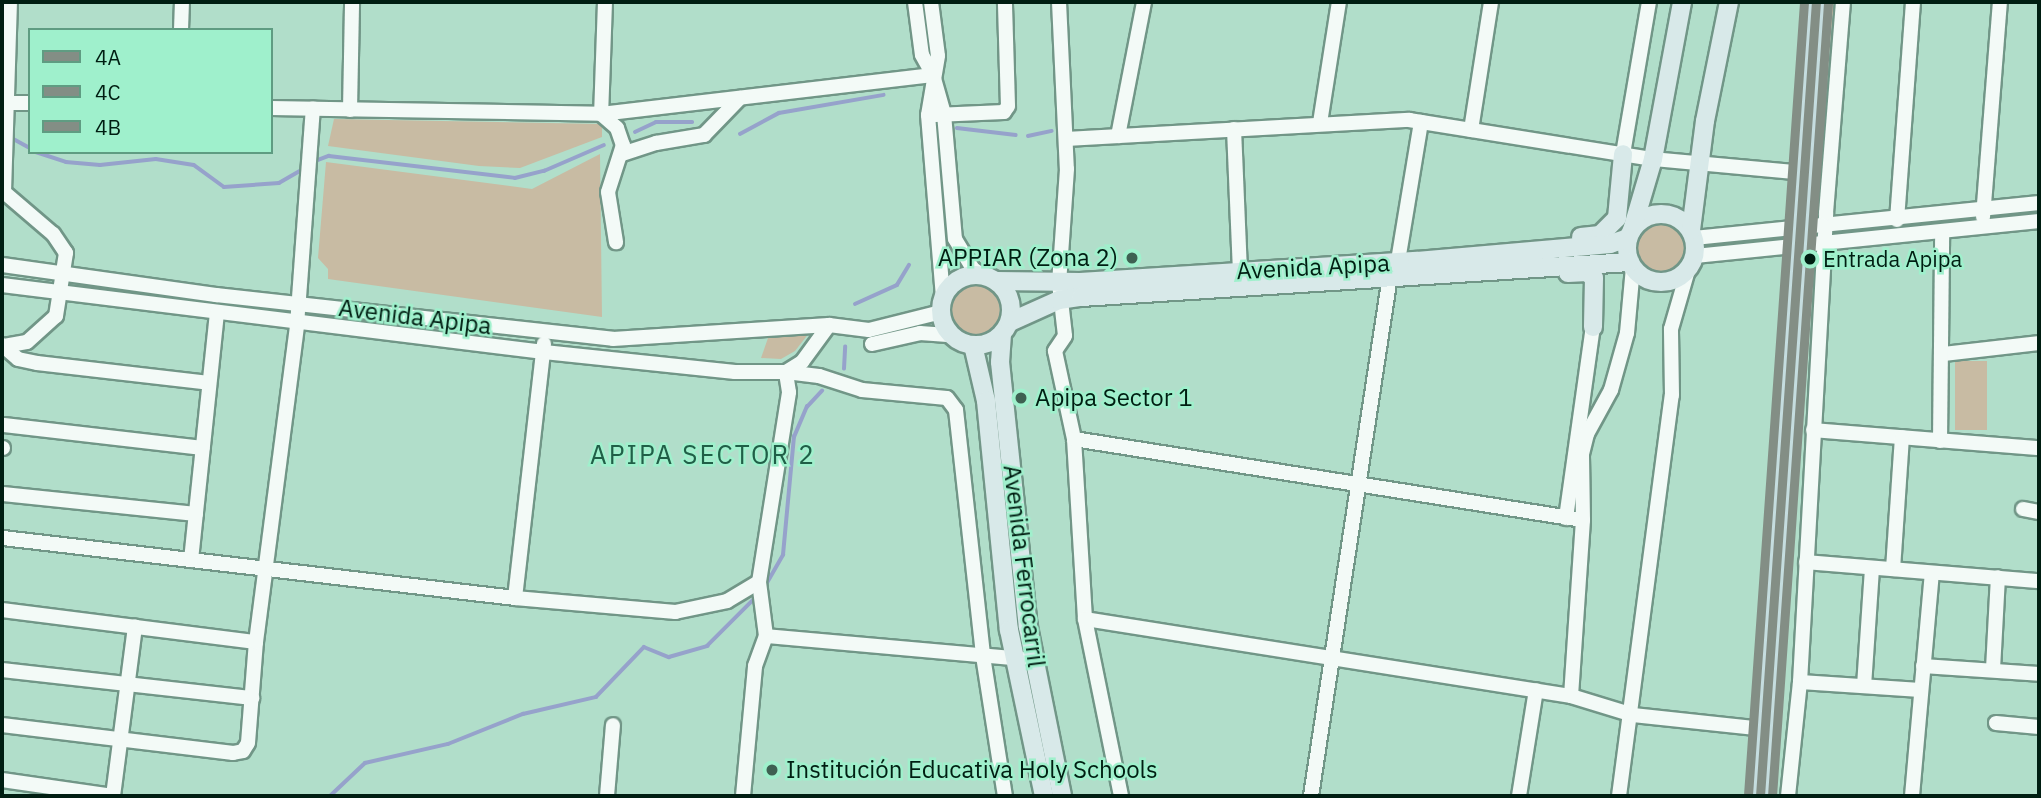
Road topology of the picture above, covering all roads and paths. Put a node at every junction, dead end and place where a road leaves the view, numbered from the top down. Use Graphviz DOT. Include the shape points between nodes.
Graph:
graph roads {
  1 [pos="10,2"];
  2 [pos="182,2"];
  3 [pos="352,2"];
  4 [pos="605,2"];
  5 [pos="915,2"];
  6 [pos="932,2"];
  7 [pos="1005,2"];
  8 [pos="1059,2"];
  9 [pos="1144,2"];
  10 [pos="1339,2"];
  11 [pos="1490,2"];
  12 [pos="1648,2"];
  13 [pos="1682,2"];
  14 [pos="1729,2"];
  15 [pos="1816,2"];
  16 [pos="1843,2"];
  17 [pos="1913,2"];
  18 [pos="2000,2"];
  19 [pos="6,19"];
  20 [pos="181,28"];
  21 [pos="933,75"];
  22 [pos="740,98"];
  23 [pos="4,103"];
  24 [pos="28,103"];
  25 [pos="273,108"];
  26 [pos="313,109"];
  27 [pos="350,110"];
  28 [pos="601,114"];
  29 [pos="943,114"];
  30 [pos="928,115"];
  31 [pos="1421,122"];
  32 [pos="1320,123"];
  33 [pos="1234,129"];
  34 [pos="1471,130"];
  35 [pos="1118,136"];
  36 [pos="1066,139"];
  37 [pos="3,153"];
  38 [pos="622,154"];
  39 [pos="1623,154"];
  40 [pos="1653,159"];
  41 [pos="1699,164"];
  42 [pos="1803,173"];
  43 [pos="3,192"];
  44 [pos="2039,203"];
  45 [pos="2,207"];
  46 [pos="18,207"];
  47 [pos="1983,210"];
  48 [pos="1896,220"];
  49 [pos="2039,221"];
  50 [pos="1825,228"];
  51 [pos="1984,228"];
  52 [pos="1942,233"];
  53 [pos="1630,234"];
  54 [pos="1799,238"];
  55 [pos="616,242"];
  56 [pos="1825,246"];
  57 [pos="1692,249"];
  58 [pos="2,265"];
  59 [pos="1631,265"];
  60 [pos="1429,267"];
  61 [pos="1394,269"];
  62 [pos="1240,271"];
  63 [pos="66,273"];
  64 [pos="989,278"];
  65 [pos="2,285"];
  66 [pos="1059,292"];
  67 [pos="63,293"];
  68 [pos="299,304"];
  69 [pos="942,304"];
  70 [pos="217,313"];
  71 [pos="297,325"];
  72 [pos="829,325"];
  73 [pos="1593,327"];
  74 [pos="1006,328"];
  75 [pos="544,332"];
  76 [pos="951,335"];
  77 [pos="870,337"];
  78 [pos="2039,343"];
  79 [pos="3,345"];
  80 [pos="973,345"];
  81 [pos="544,352"];
  82 [pos="1944,354"];
  83 [pos="786,372"];
  84 [pos="209,383"];
  85 [pos="4,425"];
  86 [pos="1814,430"];
  87 [pos="1902,437"];
  88 [pos="1074,439"];
  89 [pos="1940,441"];
  90 [pos="203,448"];
  91 [pos="2039,448"];
  92 [pos="1362,485"];
  93 [pos="3,494"];
  94 [pos="2023,509"];
  95 [pos="2039,512"];
  96 [pos="196,514"];
  97 [pos="1566,518"];
  98 [pos="1583,520"];
  99 [pos="3,538"];
  100 [pos="191,560"];
  101 [pos="1806,562"];
  102 [pos="1872,568"];
  103 [pos="1894,569"];
  104 [pos="265,570"];
  105 [pos="1932,573"];
  106 [pos="1998,577"];
  107 [pos="2039,581"];
  108 [pos="759,582"];
  109 [pos="515,598"];
  110 [pos="2,610"];
  111 [pos="1085,619"];
  112 [pos="135,626"];
  113 [pos="766,636"];
  114 [pos="256,642"];
  115 [pos="983,656"];
  116 [pos="1334,656"];
  117 [pos="1024,659"];
  118 [pos="1923,666"];
  119 [pos="1993,669"];
  120 [pos="2,670"];
  121 [pos="2039,674"];
  122 [pos="1800,682"];
  123 [pos="129,684"];
  124 [pos="1864,687"];
  125 [pos="1921,690"];
  126 [pos="1536,691"];
  127 [pos="1571,696"];
  128 [pos="253,698"];
  129 [pos="1633,715"];
  130 [pos="1996,723"];
  131 [pos="2,725"];
  132 [pos="613,725"];
  133 [pos="2039,727"];
  134 [pos="1765,729"];
  135 [pos="119,739"];
  136 [pos="746,763"];
  137 [pos="2,780"];
  138 [pos="113,796"];
  139 [pos="607,796"];
  140 [pos="743,796"];
  141 [pos="750,796"];
  142 [pos="1005,796"];
  143 [pos="1044,796"];
  144 [pos="1062,796"];
  145 [pos="1121,796"];
  146 [pos="1311,796"];
  147 [pos="1519,796"];
  148 [pos="1619,796"];
  149 [pos="1760,796"];
  150 [pos="1788,796"];
  151 [pos="1912,796"];
  1 -- 19 [label="street"];
  2 -- 20 [label="street"];
  3 -- 27 [label="street"];
  4 -- 28 [label="street"];
  5 -- 21 [label="street" via="922,55"];
  6 -- 21 [label="street" via="938,56"];
  7 -- 29 [label="street" via="1008,106 1004,112"];
  8 -- 36 [label="street"];
  9 -- 35 [label="street"];
  10 -- 32 [label="street"];
  11 -- 34 [label="street"];
  12 -- 39 [label="street"];
  13 -- 40 [label="main road"];
  14 -- 41 [label="main road"];
  15 -- 42 [label="highway"];
  16 -- 50 [label="street"];
  17 -- 48 [label="street"];
  18 -- 47 [label="street"];
  19 -- 23 [label="street"];
  21 -- 22 [label="street"];
  21 -- 29 [label="street"];
  21 -- 30 [label="street"];
  22 -- 28 [label="street"];
  22 -- 38 [label="street" via="704,135"];
  23 -- 24 [label="street"];
  23 -- 37 [label="street"];
  25 -- 26 [label="street"];
  26 -- 27 [label="street"];
  26 -- 68 [label="street"];
  27 -- 28 [label="street"];
  28 -- 38 [label="street" via="620,133"];
  29 -- 30 [label="street"];
  29 -- 64 [label="street" via="955,239 973,269"];
  30 -- 69 [label="street"];
  31 -- 32 [label="street"];
  31 -- 34 [label="street"];
  31 -- 61 [label="street"];
  32 -- 33 [label="street"];
  33 -- 35 [label="street"];
  33 -- 62 [label="street"];
  34 -- 39 [label="street"];
  35 -- 36 [label="street"];
  36 -- 66 [label="street"];
  37 -- 43 [label="street"];
  38 -- 55 [label="street" via="608,192"];
  39 -- 40 [label="street"];
  39 -- 60 [label="main road" via="1617,218 1600,235 1474,247"];
  40 -- 41 [label="street"];
  40 -- 53 [label="main road"];
  41 -- 42 [label="street"];
  41 -- 57 [label="main road"];
  42 -- 54 [label="highway"];
  43 -- 46 [label="street"];
  44 -- 47 [label="street"];
  45 -- 46 [label="street"];
  46 -- 63 [label="street" via="53,233 66,253"];
  47 -- 48 [label="street"];
  47 -- 51 [label="street"];
  48 -- 50 [label="street"];
  49 -- 51 [label="street"];
  50 -- 54 [label="street"];
  50 -- 56 [label="street"];
  51 -- 52 [label="street"];
  52 -- 56 [label="street"];
  52 -- 82 [label="street"];
  53 -- 57 [label="main road" via="1644,218 1661,214 1678,218"];
  53 -- 59 [label="main road"];
  53 -- 60 [label="main road, Avenida Apipa" via="1610,244"];
  54 -- 56 [label="street"];
  54 -- 57 [label="street"];
  54 -- 134 [label="highway"];
  56 -- 86 [label="street"];
  57 -- 59 [label="main road" via="1675,280 1660,283 1644,278"];
  57 -- 129 [label="street" via="1671,329 1672,395"];
  58 -- 63 [label="street, Avenida Apipa"];
  59 -- 60 [label="main road, Avenida Apipa"];
  59 -- 98 [label="street" via="1628,333 1611,390 1587,434 1583,454"];
  60 -- 61 [label="main road, Avenida Apipa"];
  60 -- 73 [label="main road" via="1443,281 1587,272 1595,283"];
  61 -- 62 [label="main road, Avenida Apipa"];
  61 -- 66 [label="main road, Avenida Apipa"];
  61 -- 92 [label="street"];
  62 -- 66 [label="main road, Avenida Apipa"];
  63 -- 67 [label="street"];
  63 -- 68 [label="street, Avenida Apipa"];
  64 -- 66 [label="main road, Avenida Apipa"];
  64 -- 69 [label="main road" via="959,278"];
  64 -- 74 [label="main road" via="1010,299"];
  65 -- 67 [label="street, Avenida Apipa"];
  66 -- 74 [label="main road, Avenida Apipa"];
  66 -- 88 [label="street" via="1065,336 1055,351"];
  67 -- 70 [label="street, Avenida Apipa"];
  67 -- 79 [label="street" via="56,316 41,332 27,342"];
  68 -- 71 [label="street"];
  68 -- 75 [label="street, Avenida Apipa"];
  69 -- 76 [label="main road"];
  69 -- 77 [label="street, Avenida Apipa"];
  70 -- 71 [label="street, Avenida Apipa"];
  70 -- 84 [label="street"];
  71 -- 81 [label="street, Avenida Apipa"];
  71 -- 104 [label="street"];
  72 -- 75 [label="street, Avenida Apipa" via="613,339"];
  72 -- 77 [label="street, Avenida Apipa"];
  72 -- 83 [label="street" via="802,362"];
  73 -- 97 [label="street"];
  74 -- 80 [label="main road" via="989,343"];
  74 -- 117 [label="main road, Avenida Ferrocarril" via="1000,362"];
  75 -- 81 [label="street"];
  76 -- 77 [label="street, Avenida Apipa" via="920,332"];
  76 -- 80 [label="main road"];
  78 -- 82 [label="street"];
  79 -- 84 [label="street" via="18,359 37,363"];
  80 -- 117 [label="main road, Avenida Ferrocarril" via="986,401"];
  81 -- 83 [label="street, Avenida Apipa" via="734,372"];
  81 -- 109 [label="street"];
  82 -- 89 [label="street"];
  83 -- 108 [label="street" via="789,392"];
  83 -- 115 [label="street, Avenida Apipa" via="819,376 862,390 937,395 956,410"];
  84 -- 90 [label="street"];
  85 -- 90 [label="street"];
  86 -- 87 [label="street"];
  86 -- 101 [label="street"];
  87 -- 89 [label="street"];
  87 -- 103 [label="street"];
  88 -- 92 [label="street"];
  88 -- 111 [label="street"];
  89 -- 91 [label="street"];
  90 -- 96 [label="street"];
  92 -- 97 [label="street"];
  92 -- 116 [label="street"];
  93 -- 96 [label="street"];
  94 -- 95 [label="street"];
  96 -- 100 [label="street"];
  97 -- 98 [label="street"];
  98 -- 127 [label="street"];
  99 -- 100 [label="street"];
  100 -- 104 [label="street"];
  101 -- 102 [label="street"];
  101 -- 122 [label="street"];
  102 -- 103 [label="street"];
  102 -- 124 [label="street"];
  103 -- 105 [label="street"];
  104 -- 109 [label="street"];
  104 -- 114 [label="street"];
  105 -- 106 [label="street"];
  105 -- 118 [label="street"];
  106 -- 107 [label="street"];
  106 -- 119 [label="street"];
  108 -- 109 [label="street" via="727,601 675,612"];
  108 -- 113 [label="street"];
  110 -- 112 [label="street"];
  111 -- 116 [label="street"];
  111 -- 145 [label="street"];
  112 -- 114 [label="street"];
  112 -- 123 [label="street"];
  113 -- 115 [label="street"];
  113 -- 136 [label="street" via="755,666"];
  114 -- 128 [label="street"];
  115 -- 117 [label="street"];
  115 -- 142 [label="street"];
  116 -- 126 [label="street"];
  116 -- 146 [label="street"];
  117 -- 143 [label="main road, Avenida Ferrocarril"];
  117 -- 144 [label="main road, Avenida Ferrocarril"];
  118 -- 119 [label="street"];
  118 -- 125 [label="street"];
  119 -- 121 [label="street"];
  120 -- 123 [label="street"];
  122 -- 124 [label="street"];
  122 -- 150 [label="street"];
  123 -- 128 [label="street"];
  123 -- 135 [label="street"];
  124 -- 125 [label="street"];
  125 -- 151 [label="street"];
  126 -- 127 [label="street"];
  126 -- 147 [label="street"];
  127 -- 129 [label="street"];
  128 -- 135 [label="street" via="243,751"];
  129 -- 134 [label="street"];
  129 -- 148 [label="street"];
  130 -- 133 [label="street"];
  131 -- 135 [label="street"];
  132 -- 139 [label="street"];
  134 -- 149 [label="highway"];
  135 -- 138 [label="street"];
  136 -- 140 [label="street"];
  136 -- 141 [label="street"];
  137 -- 138 [label="street"];
}
